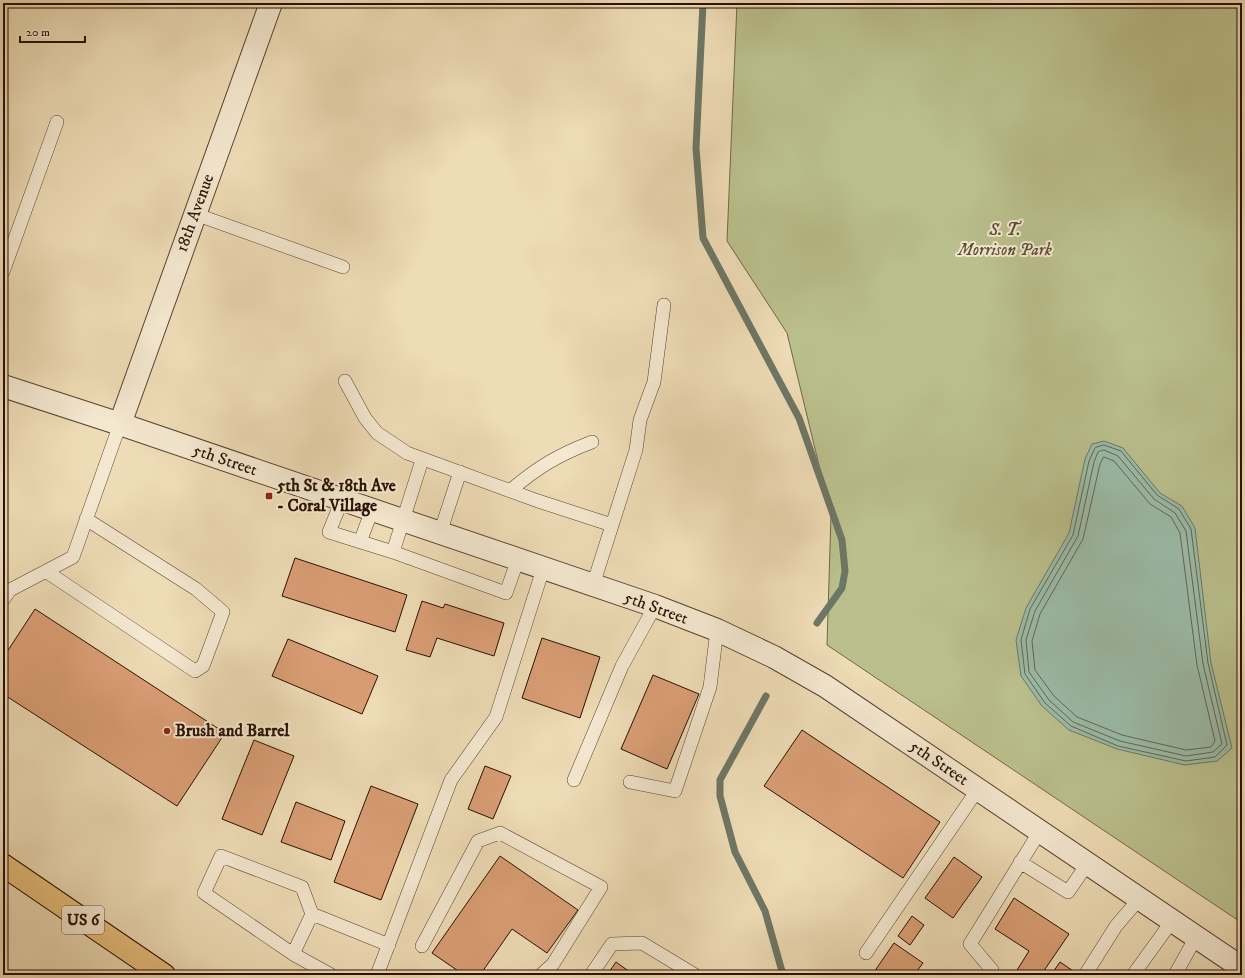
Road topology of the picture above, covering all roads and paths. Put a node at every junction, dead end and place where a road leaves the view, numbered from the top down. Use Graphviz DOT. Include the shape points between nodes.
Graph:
graph roads {
  1 [pos="271,3"];
  2 [pos="57,122"];
  3 [pos="195,214"];
  4 [pos="343,267"];
  5 [pos="3,272"];
  6 [pos="664,305"];
  7 [pos="345,381"];
  8 [pos="3,386"];
  9 [pos="120,424"];
  10 [pos="592,442"];
  11 [pos="422,460"];
  12 [pos="460,472"];
  13 [pos="511,490"];
  14 [pos="342,500"];
  15 [pos="372,510"];
  16 [pos="86,519"];
  17 [pos="404,521"];
  18 [pos="612,526"];
  19 [pos="440,533"];
  20 [pos="360,542"];
  21 [pos="393,552"];
  22 [pos="518,559"];
  23 [pos="543,569"];
  24 [pos="47,572"];
  25 [pos="593,585"];
  26 [pos="3,600"];
  27 [pos="655,606"];
  28 [pos="717,630"];
  29 [pos="574,780"];
  30 [pos="630,782"];
  31 [pos="978,789"];
  32 [pos="1040,831"];
  33 [pos="1020,862"];
  34 [pos="1088,864"];
  35 [pos="3,865"];
  36 [pos="1140,898"];
  37 [pos="312,914"];
  38 [pos="1172,921"];
  39 [pos="1196,937"];
  40 [pos="389,946"];
  41 [pos="422,946"];
  42 [pos="866,953"];
  43 [pos="293,954"];
  44 [pos="1242,968"];
  45 [pos="1087,972"];
  46 [pos="164,975"];
  47 [pos="331,975"];
  48 [pos="377,975"];
  49 [pos="541,975"];
  50 [pos="592,975"];
  51 [pos="695,975"];
  52 [pos="993,975"];
  53 [pos="1133,975"];
  54 [pos="1175,975"];
  1 -- 3 [label="street, 18th Avenue"];
  2 -- 5 [label="lane"];
  3 -- 4 [label="lane"];
  3 -- 9 [label="street, 18th Avenue"];
  6 -- 18 [label="lane" via="654,382 640,420 636,450"];
  7 -- 11 [label="lane" via="365,418 377,433"];
  8 -- 9 [label="street, 5th Street"];
  9 -- 14 [label="street, 5th Street"];
  9 -- 16 [label="lane"];
  10 -- 13 [label="lane" via="562,454 531,473"];
  11 -- 12 [label="lane"];
  11 -- 17 [label="lane"];
  12 -- 13 [label="lane"];
  12 -- 19 [label="lane"];
  13 -- 18 [label="lane"];
  14 -- 15 [label="street, 5th Street"];
  14 -- 20 [label="lane" via="329,532"];
  15 -- 17 [label="street, 5th Street"];
  15 -- 20 [label="lane"];
  16 -- 24 [label="lane" via="73,557"];
  16 -- 24 [label="lane" via="196,589 223,612 203,666 195,671"];
  17 -- 19 [label="street, 5th Street"];
  17 -- 21 [label="lane"];
  18 -- 25 [label="lane"];
  19 -- 22 [label="street, 5th Street"];
  20 -- 21 [label="lane"];
  21 -- 22 [label="lane" via="506,593"];
  22 -- 23 [label="street, 5th Street"];
  23 -- 25 [label="street, 5th Street"];
  23 -- 40 [label="lane" via="496,716 451,780"];
  24 -- 26 [label="lane" via="10,590"];
  25 -- 27 [label="street, 5th Street"];
  27 -- 28 [label="street, 5th Street"];
  27 -- 29 [label="lane" via="622,666"];
  28 -- 30 [label="lane" via="710,687 676,790"];
  28 -- 31 [label="street, 5th Street" via="774,657 825,686"];
  31 -- 32 [label="street, 5th Street"];
  31 -- 42 [label="lane"];
  32 -- 33 [label="lane"];
  32 -- 34 [label="street, 5th Street"];
  33 -- 34 [label="lane" via="1068,892"];
  33 -- 52 [label="lane" via="970,944 992,970"];
  34 -- 36 [label="street, 5th Street"];
  35 -- 46 [label="main road, US 6"];
  36 -- 38 [label="street, 5th Street"];
  36 -- 45 [label="lane" via="1116,926"];
  37 -- 40 [label="lane"];
  37 -- 43 [label="lane"];
  37 -- 43 [label="lane" via="302,887 221,856 204,893"];
  38 -- 39 [label="street, 5th Street"];
  38 -- 53 [label="lane"];
  39 -- 44 [label="street, 5th Street"];
  39 -- 54 [label="lane"];
  40 -- 48 [label="lane"];
  41 -- 49 [label="lane" via="478,841 500,833 601,887 553,964"];
  43 -- 47 [label="lane"];
  50 -- 51 [label="lane" via="612,944 642,943"];
}
